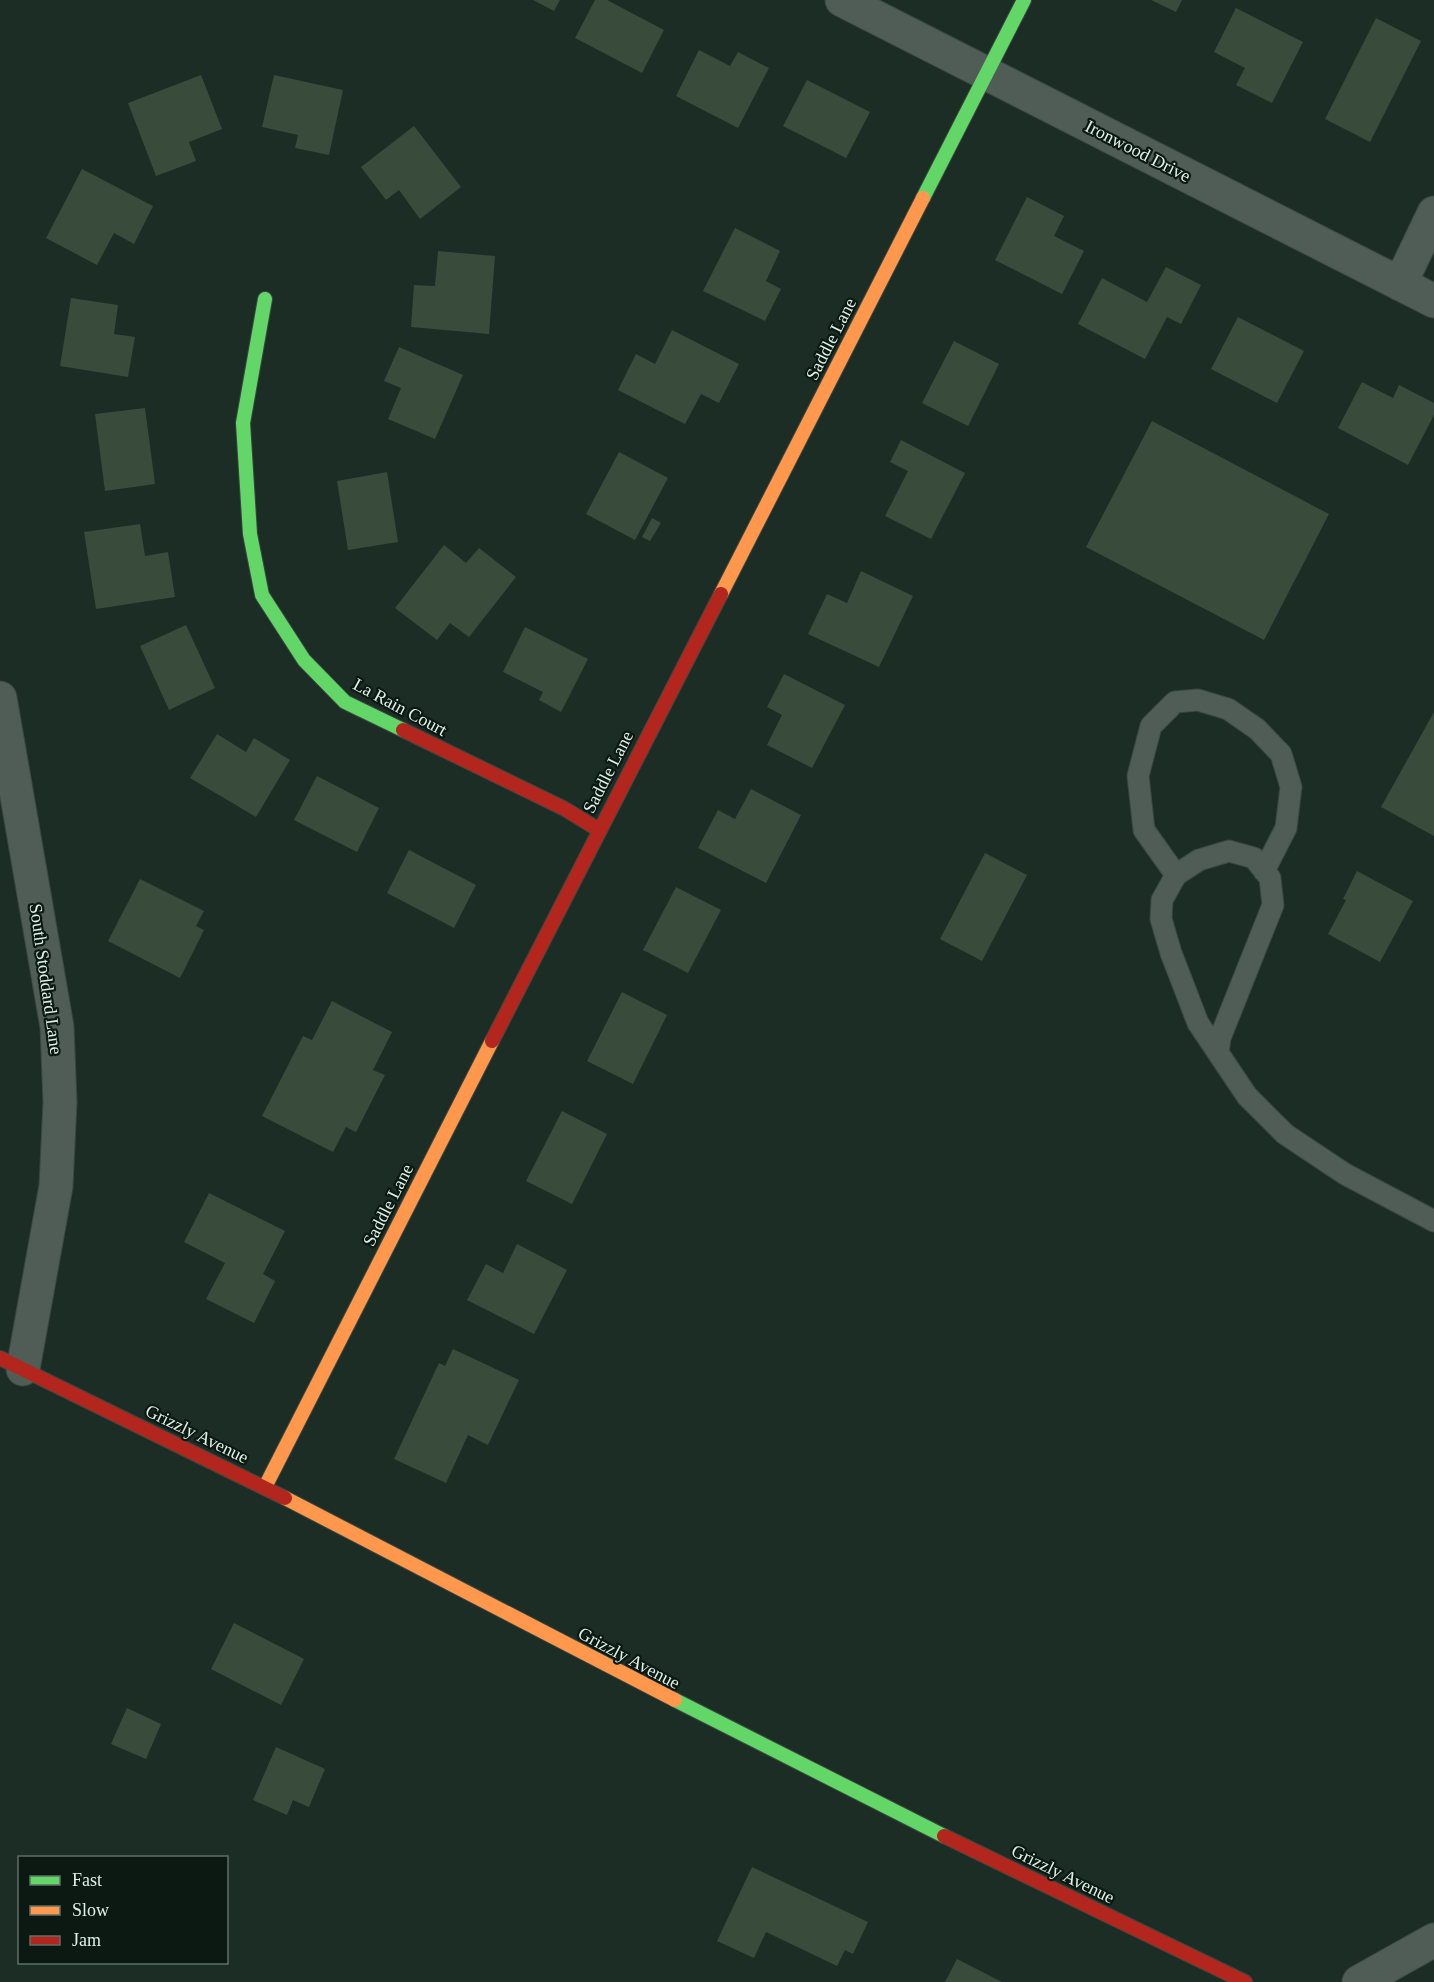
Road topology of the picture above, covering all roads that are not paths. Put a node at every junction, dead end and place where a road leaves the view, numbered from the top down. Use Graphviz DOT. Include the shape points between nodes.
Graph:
graph roads {
  1 [pos="842,0"];
  2 [pos="1024,0"];
  3 [pos="987,75"];
  4 [pos="1434,213"];
  5 [pos="1400,284"];
  6 [pos="265,299"];
  7 [pos="1434,301"];
  8 [pos="0,698"];
  9 [pos="599,830"];
  10 [pos="1264,871"];
  11 [pos="1176,875"];
  12 [pos="1218,1052"];
  13 [pos="1434,1221"];
  14 [pos="11,1364"];
  15 [pos="266,1487"];
  16 [pos="1434,1940"];
  17 [pos="1245,1982"];
  18 [pos="1359,1982"];
  1 -- 3 [label="street, Ironwood Drive"];
  2 -- 3 [label="street, Saddle Lane"];
  3 -- 5 [label="street, Ironwood Drive"];
  3 -- 9 [label="street, Saddle Lane"];
  4 -- 5 [label="street"];
  5 -- 7 [label="street, Ironwood Drive"];
  6 -- 9 [label="street, La Rain Court" via="243,423 250,534 262,595 304,660 345,702"];
  8 -- 14 [label="street, South Stoddard Lane" via="57,1028 60,1102 56,1186"];
  9 -- 15 [label="street, Saddle Lane"];
  10 -- 11 [label="lane" via="1254,858 1229,851 1199,860"];
  10 -- 11 [label="lane" via="1286,828 1290,787 1281,754 1257,729 1228,709 1198,700 1174,702 1150,726 1138,776 1144,830"];
  10 -- 12 [label="lane" via="1273,904 1220,1038"];
  11 -- 12 [label="lane" via="1162,900 1161,919 1198,1023"];
  12 -- 13 [label="lane" via="1246,1096 1285,1134 1345,1174"];
  14 -- 15 [label="street, Grizzly Avenue"];
  15 -- 17 [label="street, Grizzly Avenue" via="846,1789"];
  16 -- 18 [label="street"];
}
